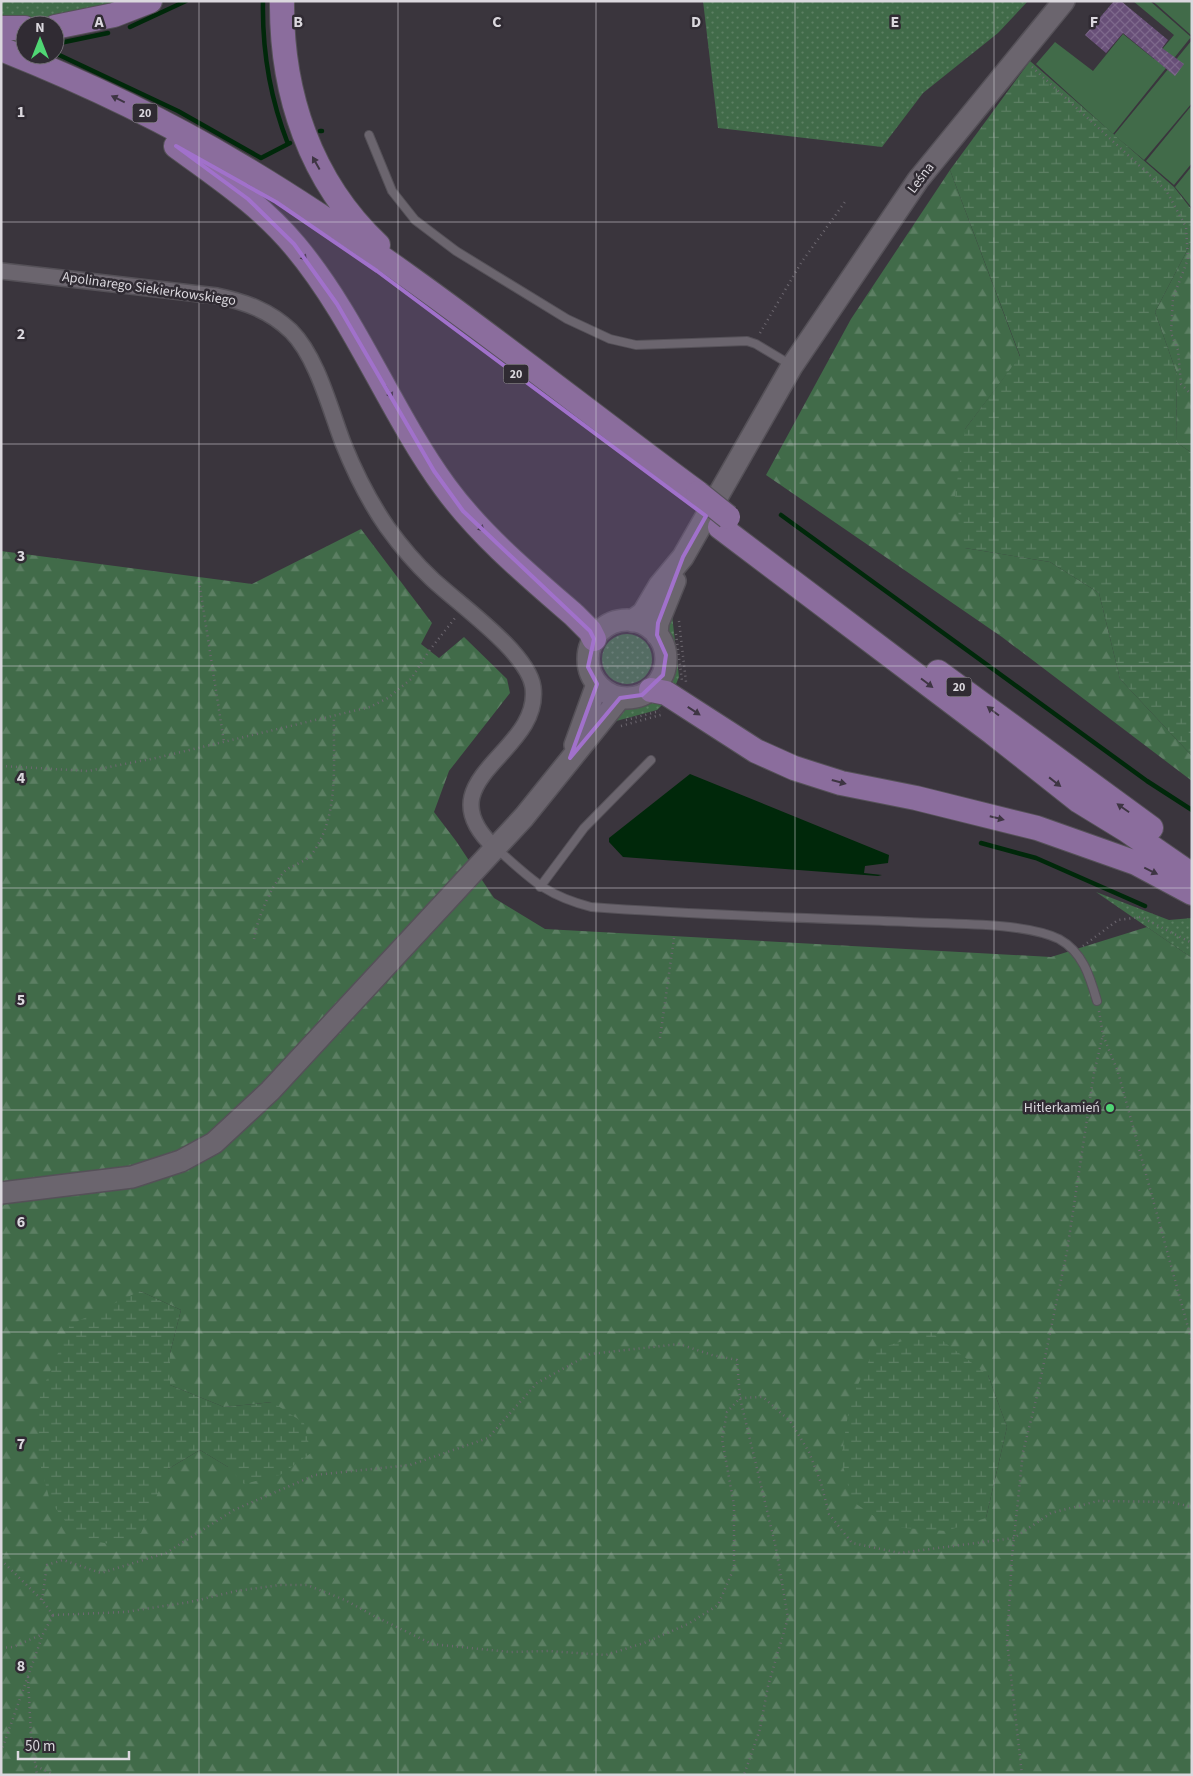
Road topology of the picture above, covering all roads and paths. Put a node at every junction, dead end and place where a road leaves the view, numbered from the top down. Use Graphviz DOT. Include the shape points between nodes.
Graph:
graph roads {
  1 [pos="150,1"];
  2 [pos="282,1"];
  3 [pos="1064,1"];
  4 [pos="65,25"];
  5 [pos="1,28"];
  6 [pos="15,28"];
  7 [pos="1,49"];
  8 [pos="1027,62"];
  9 [pos="1,66"];
  10 [pos="369,135"];
  11 [pos="176,146"];
  12 [pos="847,199"];
  13 [pos="1,271"];
  14 [pos="422,286"];
  15 [pos="756,344"];
  16 [pos="792,366"];
  17 [pos="1192,395"];
  18 [pos="694,499"];
  19 [pos="724,522"];
  20 [pos="683,557"];
  21 [pos="199,581"];
  22 [pos="463,608"];
  23 [pos="632,621"];
  24 [pos="657,635"];
  25 [pos="594,639"];
  26 [pos="597,684"];
  27 [pos="650,690"];
  28 [pos="620,698"];
  29 [pos="334,718"];
  30 [pos="224,742"];
  31 [pos="570,758"];
  32 [pos="651,760"];
  33 [pos="1,766"];
  34 [pos="496,848"];
  35 [pos="1192,856"];
  36 [pos="1192,875"];
  37 [pos="540,887"];
  38 [pos="1192,894"];
  39 [pos="674,938"];
  40 [pos="254,939"];
  41 [pos="1192,943"];
  42 [pos="1076,951"];
  43 [pos="1098,1001"];
  44 [pos="1103,1035"];
  45 [pos="660,1038"];
  46 [pos="1,1193"];
  47 [pos="1192,1342"];
  48 [pos="740,1398"];
  49 [pos="1192,1507"];
  50 [pos="1014,1538"];
  51 [pos="1,1560"];
  52 [pos="42,1600"];
  53 [pos="53,1615"];
  54 [pos="43,1634"];
  55 [pos="1,1648"];
  56 [pos="28,1675"];
  57 [pos="1,1752"];
  58 [pos="36,1766"];
  59 [pos="37,1775"];
  60 [pos="54,1775"];
  61 [pos="744,1775"];
  62 [pos="1022,1775"];
  1 -- 4 [label="main road" via="114,15"];
  14 -- 2 [label="main road, one-way" via="362,229 312,156 289,90 282,34"];
  3 -- 16 [label="street, Leśna" via="918,180"];
  5 -- 6 [label="main road"];
  14 -- 7 [label="main road, 20, one-way" via="282,192 198,141 114,98"];
  8 -- 17 [label="path" via="1166,190 1186,227 1188,259 1173,298 1171,333 1178,350 1181,384"];
  9 -- 11 [label="main road, 20" via="83,100"];
  10 -- 15 [label="lane" via="392,191 414,220 456,251 568,319 610,339 636,345 729,340"];
  11 -- 18 [label="main road, 20" via="233,175 370,266"];
  11 -- 25 [label="main road, one-way" via="248,199 294,244 337,304 407,426 463,511 590,631"];
  12 -- 15 [label="path" via="801,264 761,329"];
  13 -- 22 [label="street, Apolinarego Siekierkowskiego" via="217,296 251,305 273,317 291,332 310,358 359,480 380,516 412,558"];
  14 -- 18 [label="main road, 20"];
  15 -- 16 [label="lane"];
  16 -- 20 [label="street, Leśna"];
  18 -- 19 [label="main road, 20, bridge"];
  35 -- 19 [label="main road, 20, one-way"];
  19 -- 36 [label="main road, 20, one-way" via="1079,801"];
  20 -- 23 [label="street"];
  20 -- 24 [label="street" via="658,623"];
  21 -- 30 [label="path"];
  22 -- 29 [label="path" via="411,678 388,698"];
  22 -- 34 [label="street, Apolinarego Siekierkowskiego" via="508,646 520,660 533,687 532,708 527,722 482,775 472,798 474,822"];
  23 -- 24 [label="street"];
  23 -- 25 [label="street" via="607,626"];
  24 -- 27 [label="street" via="663,645 665,665 660,679"];
  25 -- 26 [label="street" via="588,660 590,673"];
  26 -- 28 [label="street"];
  26 -- 31 [label="street"];
  27 -- 28 [label="street" via="633,698"];
  27 -- 38 [label="main road, one-way" via="666,693 756,751 794,768 841,783 1037,828 1136,863"];
  28 -- 31 [label="street"];
  29 -- 30 [label="path" via="280,727"];
  29 -- 40 [label="path" via="332,808 323,833 311,856 283,872 258,919"];
  30 -- 33 [label="path" via="88,770"];
  31 -- 34 [label="street"];
  32 -- 37 [label="lane" via="584,828"];
  34 -- 37 [label="lane"];
  34 -- 46 [label="street" via="270,1091 214,1143 181,1161 132,1177"];
  37 -- 42 [label="lane" via="562,900 591,907 1036,931"];
  39 -- 45 [label="path"];
  41 -- 42 [label="path" via="1141,917 1118,920"];
  42 -- 43 [label="lane" via="1089,973"];
  43 -- 44 [label="path"];
  44 -- 47 [label="path" via="1118,1072"];
  44 -- 50 [label="path" via="1094,1073 1067,1251 1023,1452"];
  48 -- 50 [label="path" via="763,1397 790,1421 821,1482 829,1514 852,1543 900,1553"];
  48 -- 52 [label="path" via="737,1360 679,1344 590,1354 537,1383 488,1438 410,1465 315,1475 234,1510 166,1553 101,1573 63,1560 47,1565"];
  48 -- 53 [label="path" via="727,1412 722,1439 734,1505 734,1568 718,1605 688,1624 606,1655 509,1652 432,1644 345,1600 307,1585 236,1591 126,1612"];
  48 -- 61 [label="path" via="776,1548 788,1618 768,1686 760,1729"];
  49 -- 50 [label="path" via="1171,1502 1098,1501 1051,1513"];
  50 -- 62 [label="path" via="1007,1641"];
  51 -- 52 [label="path"];
  52 -- 53 [label="path"];
  53 -- 54 [label="path"];
  54 -- 55 [label="path" via="13,1647"];
  54 -- 56 [label="path"];
  56 -- 57 [label="path"];
  56 -- 58 [label="path"];
  58 -- 59 [label="path"];
  58 -- 60 [label="path"];
}
